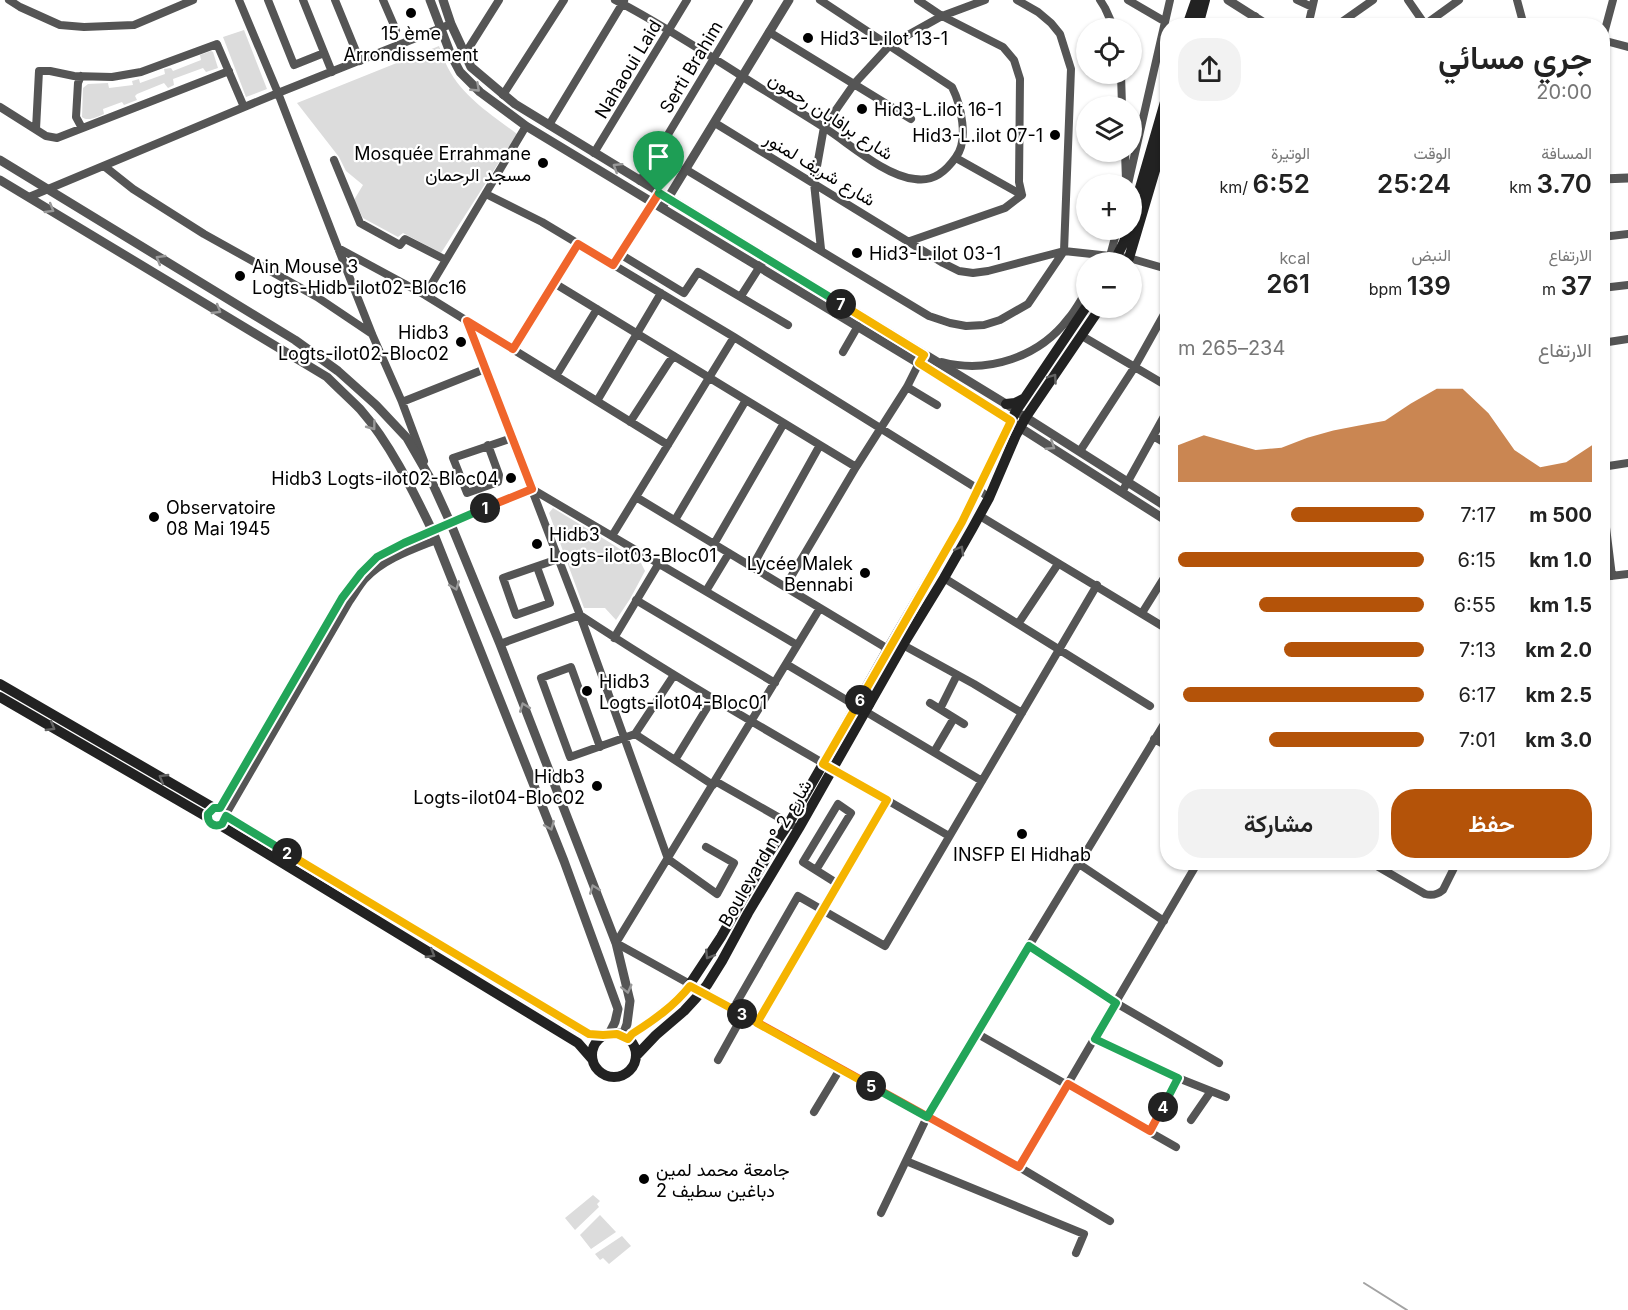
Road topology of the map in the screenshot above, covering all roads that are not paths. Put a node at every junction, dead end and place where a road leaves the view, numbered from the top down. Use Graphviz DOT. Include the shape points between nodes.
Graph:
graph roads {
  1 [pos="9,0"];
  2 [pos="193,0"];
  3 [pos="239,0"];
  4 [pos="268,0"];
  5 [pos="303,0"];
  6 [pos="335,0"];
  7 [pos="383,0"];
  8 [pos="430,0"];
  9 [pos="443,0"];
  10 [pos="499,0"];
  11 [pos="564,0"];
  12 [pos="687,0"];
  13 [pos="749,0"];
  14 [pos="789,0"];
  15 [pos="820,0"];
  16 [pos="918,0"];
  17 [pos="985,0"];
  18 [pos="1017,0"];
  19 [pos="1100,0"];
  20 [pos="1128,0"];
  21 [pos="1170,0"];
  22 [pos="1196,0"];
  23 [pos="1205,0"];
  24 [pos="1228,0"];
  25 [pos="1297,0"];
  26 [pos="1373,0"];
  27 [pos="1408,0"];
  28 [pos="1459,0"];
  29 [pos="1516,0"];
  30 [pos="1613,0"];
  31 [pos="621,1"];
  32 [pos="1313,3"];
  33 [pos="942,16"];
  34 [pos="1110,18"];
  35 [pos="1165,18"];
  36 [pos="1190,18"];
  37 [pos="1200,18"];
  38 [pos="1249,18"];
  39 [pos="1310,18"];
  40 [pos="1347,18"];
  41 [pos="1420,18"];
  42 [pos="1434,18"];
  43 [pos="1520,18"];
  44 [pos="1608,18"];
  45 [pos="1160,19"];
  46 [pos="452,24"];
  47 [pos="441,28"];
  48 [pos="396,30"];
  49 [pos="668,31"];
  50 [pos="769,32"];
  51 [pos="1160,39"];
  52 [pos="1610,43"];
  53 [pos="890,45"];
  54 [pos="1628,47"];
  55 [pos="324,53"];
  56 [pos="465,54"];
  57 [pos="714,58"];
  58 [pos="360,61"];
  59 [pos="229,71"];
  60 [pos="332,72"];
  61 [pos="81,76"];
  62 [pos="742,76"];
  63 [pos="854,84"];
  64 [pos="278,93"];
  65 [pos="503,94"];
  66 [pos="0,107"];
  67 [pos="244,107"];
  68 [pos="911,119"];
  69 [pos="1160,119"];
  70 [pos="715,123"];
  71 [pos="549,125"];
  72 [pos="526,126"];
  73 [pos="824,127"];
  74 [pos="82,128"];
  75 [pos="36,129"];
  76 [pos="594,153"];
  77 [pos="1160,153"];
  78 [pos="956,158"];
  79 [pos="0,160"];
  80 [pos="334,160"];
  81 [pos="104,166"];
  82 [pos="685,169"];
  83 [pos="1129,174"];
  84 [pos="1628,178"];
  85 [pos="1610,179"];
  86 [pos="0,180"];
  87 [pos="640,181"];
  88 [pos="1142,181"];
  89 [pos="814,183"];
  90 [pos="48,190"];
  91 [pos="486,194"];
  92 [pos="664,195"];
  93 [pos="1022,195"];
  94 [pos="29,197"];
  95 [pos="652,202"];
  96 [pos="662,208"];
  97 [pos="1628,234"];
  98 [pos="1610,236"];
  99 [pos="910,241"];
  100 [pos="578,244"];
  101 [pos="338,248"];
  102 [pos="821,249"];
  103 [pos="1064,251"];
  104 [pos="1130,252"];
  105 [pos="1076,253"];
  106 [pos="620,254"];
  107 [pos="766,257"];
  108 [pos="446,260"];
  109 [pos="1142,263"];
  110 [pos="613,265"];
  111 [pos="759,266"];
  112 [pos="1160,267"];
  113 [pos="554,283"];
  114 [pos="1628,285"];
  115 [pos="1610,287"];
  116 [pos="661,293"];
  117 [pos="425,295"];
  118 [pos="741,296"];
  119 [pos="1076,308"];
  120 [pos="597,309"];
  121 [pos="1079,318"];
  122 [pos="1094,318"];
  123 [pos="467,321"];
  124 [pos="1160,322"];
  125 [pos="788,325"];
  126 [pos="858,326"];
  127 [pos="372,334"];
  128 [pos="638,334"];
  129 [pos="1082,336"];
  130 [pos="734,337"];
  131 [pos="1628,339"];
  132 [pos="1610,342"];
  133 [pos="513,349"];
  134 [pos="843,352"];
  135 [pos="674,356"];
  136 [pos="925,359"];
  137 [pos="1134,368"];
  138 [pos="485,369"];
  139 [pos="556,376"];
  140 [pos="709,377"];
  141 [pos="1160,382"];
  142 [pos="907,387"];
  143 [pos="1024,399"];
  144 [pos="746,400"];
  145 [pos="597,401"];
  146 [pos="402,402"];
  147 [pos="1006,404"];
  148 [pos="937,405"];
  149 [pos="1019,419"];
  150 [pos="630,422"];
  151 [pos="784,423"];
  152 [pos="1160,424"];
  153 [pos="881,428"];
  154 [pos="1153,436"];
  155 [pos="512,438"];
  156 [pos="1160,440"];
  157 [pos="668,445"];
  158 [pos="820,445"];
  159 [pos="488,446"];
  160 [pos="1080,452"];
  161 [pos="1628,463"];
  162 [pos="1610,465"];
  163 [pos="856,467"];
  164 [pos="430,478"];
  165 [pos="1127,482"];
  166 [pos="532,489"];
  167 [pos="978,489"];
  168 [pos="1122,492"];
  169 [pos="636,497"];
  170 [pos="989,498"];
  171 [pos="1160,503"];
  172 [pos="980,516"];
  173 [pos="1160,516"];
  174 [pos="675,520"];
  175 [pos="450,522"];
  176 [pos="434,536"];
  177 [pos="612,536"];
  178 [pos="714,544"];
  179 [pos="729,553"];
  180 [pos="558,559"];
  181 [pos="1610,560"];
  182 [pos="659,563"];
  183 [pos="1059,564"];
  184 [pos="537,567"];
  185 [pos="752,567"];
  186 [pos="1628,574"];
  187 [pos="1612,576"];
  188 [pos="944,578"];
  189 [pos="1160,584"];
  190 [pos="1097,585"];
  191 [pos="785,587"];
  192 [pos="706,591"];
  193 [pos="636,600"];
  194 [pos="820,608"];
  195 [pos="1142,613"];
  196 [pos="580,615"];
  197 [pos="1018,624"];
  198 [pos="1160,625"];
  199 [pos="614,638"];
  200 [pos="500,644"];
  201 [pos="797,645"];
  202 [pos="896,650"];
  203 [pos="1059,650"];
  204 [pos="786,664"];
  205 [pos="674,675"];
  206 [pos="957,675"];
  207 [pos="775,682"];
  208 [pos="0,684"];
  209 [pos="0,697"];
  210 [pos="713,698"];
  211 [pos="930,703"];
  212 [pos="1150,706"];
  213 [pos="861,709"];
  214 [pos="940,709"];
  215 [pos="1022,713"];
  216 [pos="954,718"];
  217 [pos="751,722"];
  218 [pos="964,724"];
  219 [pos="1160,730"];
  220 [pos="635,734"];
  221 [pos="624,738"];
  222 [pos="1154,739"];
  223 [pos="1160,742"];
  224 [pos="600,747"];
  225 [pos="934,752"];
  226 [pos="675,760"];
  227 [pos="827,767"];
  228 [pos="982,781"];
  229 [pos="714,783"];
  230 [pos="887,800"];
  231 [pos="219,815"];
  232 [pos="794,826"];
  233 [pos="949,837"];
  234 [pos="706,847"];
  235 [pos="668,859"];
  236 [pos="1079,864"];
  237 [pos="816,870"];
  238 [pos="1193,870"];
  239 [pos="1384,870"];
  240 [pos="1453,870"];
  241 [pos="838,884"];
  242 [pos="823,910"];
  243 [pos="1164,921"];
  244 [pos="616,943"];
  245 [pos="1029,946"];
  246 [pos="690,986"];
  247 [pos="701,992"];
  248 [pos="1116,1003"];
  249 [pos="732,1009"];
  250 [pos="743,1015"];
  251 [pos="757,1023"];
  252 [pos="976,1033"];
  253 [pos="606,1035"];
  254 [pos="625,1037"];
  255 [pos="1095,1039"];
  256 [pos="636,1056"];
  257 [pos="592,1059"];
  258 [pos="718,1060"];
  259 [pos="1219,1063"];
  260 [pos="840,1069"];
  261 [pos="1178,1078"];
  262 [pos="1068,1084"];
  263 [pos="1211,1091"];
  264 [pos="1226,1097"];
  265 [pos="814,1113"];
  266 [pos="927,1117"];
  267 [pos="1191,1120"];
  268 [pos="1150,1131"];
  269 [pos="1176,1147"];
  270 [pos="906,1161"];
  271 [pos="1019,1167"];
  272 [pos="881,1213"];
  273 [pos="1110,1221"];
  274 [pos="1076,1252"];
  1 -- 2 [label="street" via="60,25 84,27 134,25"];
  3 -- 64 [label="street"];
  4 -- 55 [label="street" via="294,65"];
  5 -- 55 [label="street"];
  6 -- 58 [label="street"];
  7 -- 48 [label="street"];
  8 -- 47 [label="street"];
  9 -- 46 [label="street"];
  10 -- 56 [label="street"];
  11 -- 65 [label="street"];
  12 -- 49 [label="street, Nahaoui Laid"];
  13 -- 57 [label="street, Serti Brahim"];
  14 -- 50 [label="street"];
  15 -- 53 [label="street"];
  16 -- 33 [label="street"];
  17 -- 33 [label="street"];
  18 -- 103 [label="street" via="1038,12 1060,34 1071,69"];
  19 -- 34 [label="street"];
  20 -- 45 [label="street"];
  21 -- 35 [label="street"];
  22 -- 36 [label="main road"];
  23 -- 37 [label="main road"];
  24 -- 38 [label="street"];
  25 -- 32 [label="street"];
  26 -- 40 [label="street"];
  27 -- 41 [label="street"];
  28 -- 42 [label="street"];
  29 -- 43 [label="street"];
  30 -- 44 [label="street"];
  31 -- 49 [label="street, شارع برافابان رحمون"];
  31 -- 71 [label="street"];
  32 -- 39 [label="street"];
  33 -- 53 [label="street"];
  33 -- 93 [label="street" via="1003,47 1014,60 1020,79"];
  46 -- 47 [label="street"];
  46 -- 56 [label="street"];
  47 -- 58 [label="street"];
  47 -- 72 [label="street, one-way" via="460,72"];
  49 -- 57 [label="street, شارع برافابان رحمون"];
  49 -- 76 [label="street, Nahaoui Laid"];
  50 -- 62 [label="street"];
  50 -- 63 [label="street"];
  51 -- 83 [label="street"];
  52 -- 54 [label="street"];
  53 -- 63 [label="street"];
  53 -- 78 [label="street" via="952,87 963,139"];
  55 -- 60 [label="street"];
  56 -- 65 [label="street" via="471,67"];
  57 -- 62 [label="street, شارع برافابان رحمون"];
  57 -- 87 [label="street, Serti Brahim"];
  58 -- 60 [label="street"];
  59 -- 61 [label="street" via="217,44 141,72 112,77"];
  59 -- 67 [label="street"];
  59 -- 74 [label="street"];
  60 -- 64 [label="street"];
  61 -- 74 [label="street" via="76,117"];
  61 -- 75 [label="street" via="39,71"];
  62 -- 70 [label="street"];
  62 -- 73 [label="street, شارع برافابان رحمون"];
  63 -- 68 [label="street"];
  63 -- 73 [label="street"];
  64 -- 67 [label="street"];
  64 -- 101 [label="street"];
  65 -- 71 [label="street"];
  66 -- 75 [label="street"];
  67 -- 81 [label="street"];
  69 -- 88 [label="main road"];
  70 -- 82 [label="street"];
  70 -- 89 [label="street, شارع شريف لمنور"];
  71 -- 76 [label="street"];
  72 -- 91 [label="street"];
  72 -- 95 [label="street"];
  73 -- 78 [label="street, شارع برافابان رحمون" via="891,172 916,180 940,174"];
  73 -- 89 [label="street"];
  74 -- 75 [label="street" via="57,138"];
  87 -- 76 [label="street, one-way"];
  77 -- 104 [label="main road"];
  78 -- 93 [label="street"];
  79 -- 90 [label="street"];
  80 -- 108 [label="street" via="360,223 400,245 405,239"];
  81 -- 90 [label="street"];
  81 -- 127 [label="street" via="132,189 317,297"];
  82 -- 92 [label="street"];
  82 -- 102 [label="street"];
  84 -- 85 [label="street"];
  86 -- 94 [label="street"];
  87 -- 92 [label="street"];
  89 -- 99 [label="street, شارع شريف لمنور"];
  89 -- 102 [label="street"];
  90 -- 94 [label="street"];
  164 -- 90 [label="street, one-way" via="406,438 338,371 295,340"];
  91 -- 100 [label="street"];
  91 -- 108 [label="street"];
  92 -- 95 [label="street"];
  92 -- 96 [label="street"];
  92 -- 107 [label="street"];
  93 -- 99 [label="street" via="1005,208"];
  94 -- 176 [label="street, one-way" via="327,377 361,410 386,444"];
  95 -- 96 [label="street"];
  95 -- 106 [label="street"];
  96 -- 111 [label="street"];
  97 -- 98 [label="street"];
  99 -- 103 [label="street, شارع شريف لمنور" via="943,263 973,273"];
  100 -- 110 [label="street"];
  100 -- 113 [label="street"];
  101 -- 117 [label="street"];
  101 -- 127 [label="street"];
  102 -- 103 [label="street" via="929,316 966,326 1000,320 1028,304"];
  103 -- 105 [label="street"];
  106 -- 110 [label="street"];
  106 -- 118 [label="street" via="684,293 698,272"];
  107 -- 111 [label="street"];
  107 -- 136 [label="street"];
  108 -- 117 [label="street"];
  109 -- 112 [label="street"];
  110 -- 116 [label="street"];
  111 -- 118 [label="street"];
  111 -- 126 [label="street"];
  113 -- 120 [label="street"];
  113 -- 133 [label="street"];
  114 -- 115 [label="street"];
  116 -- 128 [label="street"];
  116 -- 130 [label="street"];
  117 -- 123 [label="street"];
  118 -- 125 [label="street"];
  119 -- 136 [label="street" via="1044,343 1017,358 980,366"];
  120 -- 128 [label="street"];
  120 -- 139 [label="street"];
  121 -- 143 [label="main road, Boulevard n° شارع 2"];
  122 -- 129 [label="main road, Boulevard n° شارع 2"];
  123 -- 133 [label="street"];
  123 -- 138 [label="street"];
  124 -- 137 [label="street"];
  126 -- 134 [label="street"];
  126 -- 136 [label="street"];
  127 -- 146 [label="street"];
  128 -- 135 [label="street"];
  128 -- 145 [label="street"];
  129 -- 137 [label="street"];
  149 -- 129 [label="main road, Boulevard n° شارع 2, one-way"];
  130 -- 140 [label="street"];
  130 -- 153 [label="street"];
  131 -- 132 [label="street"];
  133 -- 139 [label="street"];
  135 -- 140 [label="street"];
  135 -- 150 [label="street"];
  136 -- 142 [label="street"];
  136 -- 147 [label="street"];
  136 -- 149 [label="street"];
  137 -- 141 [label="street"];
  137 -- 160 [label="street"];
  138 -- 146 [label="street"];
  138 -- 155 [label="street"];
  139 -- 145 [label="street"];
  140 -- 144 [label="street"];
  140 -- 157 [label="street"];
  142 -- 148 [label="street"];
  142 -- 153 [label="street"];
  143 -- 147 [label="main road"];
  143 -- 149 [label="main road, Boulevard n° شارع 2"];
  144 -- 151 [label="street"];
  144 -- 174 [label="street"];
  145 -- 150 [label="street"];
  146 -- 164 [label="street"];
  147 -- 149 [label="street"];
  149 -- 160 [label="street"];
  149 -- 167 [label="main road, Boulevard n° شارع 2"];
  149 -- 168 [label="street, one-way"];
  149 -- 170 [label="main road, Boulevard n° شارع 2"];
  150 -- 157 [label="street"];
  151 -- 158 [label="street"];
  151 -- 178 [label="street"];
  152 -- 154 [label="street"];
  153 -- 163 [label="street"];
  153 -- 167 [label="street"];
  154 -- 156 [label="street"];
  154 -- 165 [label="street"];
  155 -- 159 [label="street"];
  155 -- 166 [label="street"];
  157 -- 169 [label="street"];
  158 -- 163 [label="street"];
  158 -- 185 [label="street"];
  159 -- 159 [label="street" via="453,458 467,493 498,482"];
  160 -- 165 [label="street"];
  161 -- 162 [label="street"];
  163 -- 191 [label="street"];
  164 -- 175 [label="street"];
  165 -- 168 [label="street"];
  165 -- 171 [label="street"];
  166 -- 175 [label="street"];
  166 -- 177 [label="street"];
  166 -- 180 [label="street"];
  167 -- 170 [label="street"];
  167 -- 202 [label="main road, Boulevard n° شارع 2"];
  168 -- 173 [label="street"];
  169 -- 174 [label="street"];
  169 -- 177 [label="street"];
  170 -- 172 [label="main road, Boulevard n° شارع 2"];
  172 -- 183 [label="street"];
  188 -- 172 [label="main road, Boulevard n° شارع 2, one-way"];
  174 -- 178 [label="street"];
  175 -- 176 [label="street"];
  175 -- 200 [label="street"];
  176 -- 231 [label="street" via="383,564 366,579"];
  176 -- 253 [label="street, one-way" via="564,861 618,1009"];
  177 -- 182 [label="street"];
  178 -- 179 [label="street"];
  179 -- 185 [label="street"];
  179 -- 192 [label="street"];
  180 -- 184 [label="street"];
  180 -- 196 [label="street"];
  181 -- 187 [label="street"];
  182 -- 192 [label="street"];
  182 -- 193 [label="street"];
  183 -- 190 [label="street"];
  183 -- 197 [label="street"];
  184 -- 184 [label="street" via="503,578 516,615 550,603"];
  185 -- 191 [label="street"];
  186 -- 187 [label="street"];
  188 -- 197 [label="street"];
  188 -- 202 [label="main road, Boulevard n° شارع 2"];
  189 -- 195 [label="street"];
  190 -- 195 [label="street"];
  190 -- 203 [label="street"];
  191 -- 194 [label="street"];
  192 -- 201 [label="street"];
  193 -- 199 [label="street"];
  193 -- 207 [label="street"];
  194 -- 201 [label="street"];
  194 -- 202 [label="street"];
  195 -- 198 [label="street"];
  196 -- 199 [label="street"];
  196 -- 200 [label="street"];
  196 -- 221 [label="street"];
  197 -- 203 [label="street"];
  199 -- 205 [label="street"];
  244 -- 200 [label="street, one-way"];
  201 -- 204 [label="street"];
  202 -- 206 [label="street"];
  202 -- 213 [label="main road, Boulevard n° شارع 2"];
  203 -- 212 [label="street"];
  203 -- 215 [label="street"];
  204 -- 207 [label="street"];
  204 -- 213 [label="street"];
  205 -- 210 [label="street"];
  205 -- 220 [label="street"];
  206 -- 214 [label="street"];
  206 -- 215 [label="street"];
  207 -- 217 [label="street"];
  231 -- 208 [label="main road, one-way"];
  209 -- 231 [label="main road, one-way"];
  210 -- 217 [label="street"];
  210 -- 226 [label="street"];
  211 -- 214 [label="street"];
  213 -- 225 [label="street"];
  213 -- 227 [label="main road, Boulevard n° شارع 2"];
  214 -- 216 [label="street"];
  215 -- 228 [label="street"];
  216 -- 218 [label="street"];
  216 -- 225 [label="street"];
  217 -- 227 [label="street"];
  217 -- 229 [label="street"];
  219 -- 222 [label="street"];
  220 -- 221 [label="street"];
  220 -- 226 [label="street"];
  221 -- 224 [label="street"];
  221 -- 235 [label="street"];
  222 -- 223 [label="street"];
  222 -- 236 [label="street"];
  224 -- 224 [label="street" via="570,758 541,678 572,667"];
  225 -- 228 [label="street"];
  226 -- 229 [label="street"];
  227 -- 230 [label="street"];
  227 -- 232 [label="main road, Boulevard n° شارع 2"];
  228 -- 233 [label="street"];
  229 -- 232 [label="street"];
  229 -- 235 [label="street"];
  230 -- 233 [label="street"];
  230 -- 241 [label="street"];
  231 -- 253 [label="main road" via="583,1031"];
  231 -- 257 [label="main road, one-way" via="578,1043"];
  232 -- 246 [label="main road, Boulevard n° شارع 2, one-way" via="769,853"];
  232 -- 247 [label="main road, Boulevard n° شارع 2" via="722,961"];
  233 -- 242 [label="street" via="885,946"];
  234 -- 235 [label="street" via="734,863 717,894"];
  235 -- 244 [label="street"];
  236 -- 243 [label="street"];
  236 -- 245 [label="street"];
  237 -- 237 [label="street" via="803,862 838,804 851,813"];
  237 -- 241 [label="street"];
  238 -- 243 [label="street"];
  239 -- 240 [label="street" via="1430,895 1443,890"];
  241 -- 242 [label="street"];
  242 -- 249 [label="street" via="798,896"];
  242 -- 251 [label="street"];
  243 -- 248 [label="street"];
  244 -- 246 [label="street"];
  244 -- 254 [label="street, one-way" via="630,1002"];
  245 -- 248 [label="street"];
  245 -- 252 [label="street"];
  246 -- 247 [label="street"];
  246 -- 254 [label="main road, Boulevard n° شارع 2" via="667,1010"];
  247 -- 249 [label="street"];
  247 -- 256 [label="main road, Boulevard n° شارع 2"];
  248 -- 255 [label="street"];
  248 -- 259 [label="street"];
  249 -- 250 [label="street"];
  250 -- 251 [label="street"];
  250 -- 258 [label="street"];
  251 -- 260 [label="street"];
  252 -- 262 [label="street"];
  252 -- 266 [label="street"];
  253 -- 254 [label="main road"];
  253 -- 257 [label="main road" via="594,1046"];
  254 -- 256 [label="main road"];
  255 -- 261 [label="street"];
  255 -- 262 [label="street"];
  256 -- 257 [label="main road" via="630,1070 617,1077 603,1074"];
  260 -- 265 [label="street"];
  260 -- 266 [label="street"];
  261 -- 263 [label="street"];
  261 -- 268 [label="street"];
  262 -- 268 [label="street"];
  262 -- 271 [label="street"];
  263 -- 264 [label="street"];
  263 -- 267 [label="street"];
  266 -- 270 [label="street"];
  266 -- 271 [label="street"];
  268 -- 269 [label="street"];
  270 -- 272 [label="street"];
  270 -- 274 [label="street" via="1084,1234"];
  271 -- 273 [label="street"];
}
